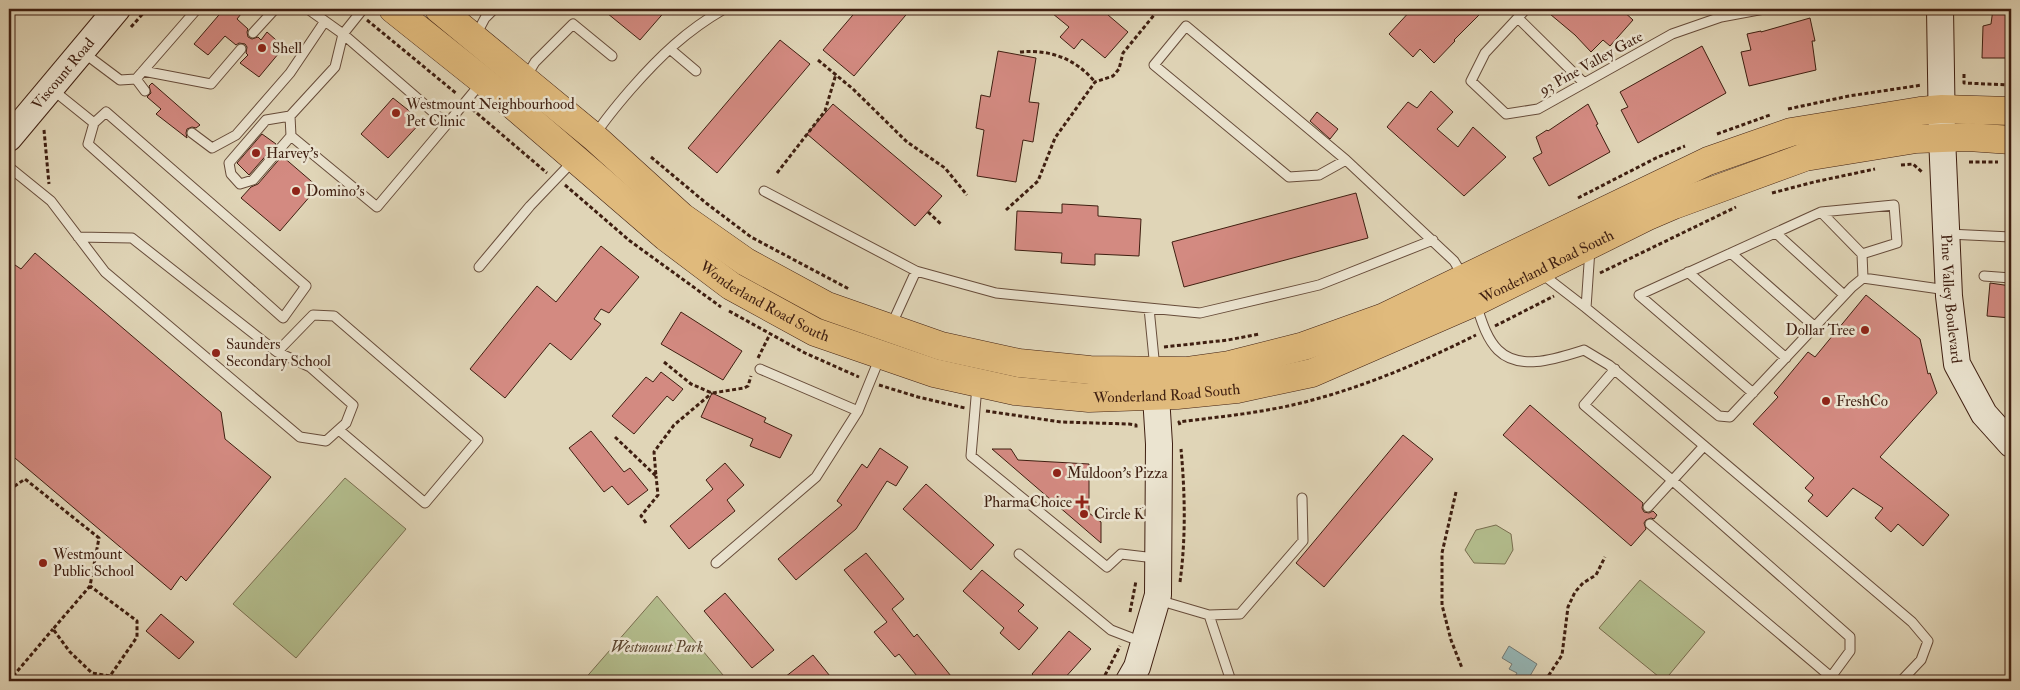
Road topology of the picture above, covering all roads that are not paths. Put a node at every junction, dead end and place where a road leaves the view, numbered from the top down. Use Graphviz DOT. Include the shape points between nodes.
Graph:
graph roads {
  1 [pos="117,9"];
  2 [pos="197,9"];
  3 [pos="275,9"];
  4 [pos="308,9"];
  5 [pos="393,9"];
  6 [pos="439,9"];
  7 [pos="494,9"];
  8 [pos="724,9"];
  9 [pos="1526,9"];
  10 [pos="1764,9"];
  11 [pos="1940,9"];
  12 [pos="364,13"];
  13 [pos="1518,18"];
  14 [pos="325,21"];
  15 [pos="253,33"];
  16 [pos="343,34"];
  17 [pos="475,37"];
  18 [pos="241,49"];
  19 [pos="670,49"];
  20 [pos="82,51"];
  21 [pos="612,56"];
  22 [pos="143,71"];
  23 [pos="696,71"];
  24 [pos="136,79"];
  25 [pos="482,80"];
  26 [pos="1584,83"];
  27 [pos="51,88"];
  28 [pos="516,90"];
  29 [pos="144,91"];
  30 [pos="1942,109"];
  31 [pos="2011,111"];
  32 [pos="290,116"];
  33 [pos="94,123"];
  34 [pos="447,124"];
  35 [pos="192,133"];
  36 [pos="291,136"];
  37 [pos="1942,137"];
  38 [pos="9,138"];
  39 [pos="585,148"];
  40 [pos="2006,151"];
  41 [pos="1346,160"];
  42 [pos="9,167"];
  43 [pos="764,191"];
  44 [pos="1821,212"];
  45 [pos="1776,233"];
  46 [pos="1948,234"];
  47 [pos="78,237"];
  48 [pos="2011,237"];
  49 [pos="1433,240"];
  50 [pos="1590,245"];
  51 [pos="1731,253"];
  52 [pos="1862,254"];
  53 [pos="479,267"];
  54 [pos="1538,271"];
  55 [pos="916,272"];
  56 [pos="1688,272"];
  57 [pos="1984,276"];
  58 [pos="1863,278"];
  59 [pos="2011,278"];
  60 [pos="1470,290"];
  61 [pos="1949,290"];
  62 [pos="1844,295"];
  63 [pos="1149,308"];
  64 [pos="1586,308"];
  65 [pos="1815,327"];
  66 [pos="886,342"];
  67 [pos="277,352"];
  68 [pos="1786,358"];
  69 [pos="760,369"];
  70 [pos="1615,370"];
  71 [pos="1155,376"];
  72 [pos="978,383"];
  73 [pos="1753,393"];
  74 [pos="858,411"];
  75 [pos="339,430"];
  76 [pos="2011,444"];
  77 [pos="1703,447"];
  78 [pos="1673,481"];
  79 [pos="1302,498"];
  80 [pos="1648,507"];
  81 [pos="1650,524"];
  82 [pos="1019,554"];
  83 [pos="1150,557"];
  84 [pos="716,563"];
  85 [pos="1167,603"];
  86 [pos="1209,615"];
  87 [pos="1135,639"];
  88 [pos="1829,679"];
  89 [pos="1129,681"];
  90 [pos="1231,681"];
  91 [pos="1901,681"];
  1 -- 20 [label="street, Viscount Road"];
  2 -- 22 [label="lane"];
  3 -- 15 [label="lane"];
  4 -- 14 [label="lane"];
  5 -- 25 [label="main road, Wonderland Road South"];
  6 -- 17 [label="main road, Wonderland Road South"];
  7 -- 17 [label="lane"];
  8 -- 19 [label="lane" via="700,23"];
  9 -- 13 [label="lane, 93 Pine Valley Gate"];
  10 -- 26 [label="lane, 93 Pine Valley Gate" via="1721,17 1672,34"];
  11 -- 30 [label="street, Pine Valley Boulevard"];
  12 -- 16 [label="lane"];
  13 -- 26 [label="lane"];
  13 -- 26 [label="lane, 93 Pine Valley Gate" via="1485,53 1471,81 1506,114 1538,109"];
  14 -- 16 [label="lane"];
  14 -- 35 [label="lane" via="290,73 236,135 212,148"];
  16 -- 32 [label="lane" via="334,67"];
  16 -- 34 [label="lane"];
  17 -- 28 [label="main road, Wonderland Road South"];
  18 -- 22 [label="lane" via="210,84"];
  19 -- 23 [label="lane"];
  19 -- 39 [label="lane" via="605,120"];
  20 -- 24 [label="lane" via="120,80"];
  20 -- 27 [label="street, Viscount Road"];
  21 -- 28 [label="lane" via="573,24 535,62"];
  22 -- 24 [label="lane"];
  24 -- 29 [label="lane"];
  25 -- 28 [label="main road, Wonderland Road South"];
  25 -- 34 [label="lane"];
  27 -- 33 [label="lane"];
  27 -- 38 [label="street, Viscount Road"];
  28 -- 39 [label="main road, Wonderland Road South"];
  30 -- 31 [label="main road, Wonderland Road South"];
  30 -- 37 [label="street, Pine Valley Boulevard"];
  30 -- 60 [label="main road, Wonderland Road South" via="1791,132 1708,161"];
  32 -- 36 [label="lane"];
  32 -- 36 [label="lane" via="266,120 229,163 231,174 240,184 253,180"];
  33 -- 33 [label="lane" via="88,144 283,318 306,286 106,112"];
  34 -- 36 [label="lane" via="378,206"];
  37 -- 40 [label="main road, Wonderland Road South" via="1968,136"];
  37 -- 46 [label="street, Pine Valley Boulevard"];
  37 -- 50 [label="main road, Wonderland Road South" via="1805,157 1674,205"];
  39 -- 53 [label="lane"];
  39 -- 66 [label="main road, Wonderland Road South" via="666,237 731,286 815,332"];
  41 -- 41 [label="lane" via="1319,175 1289,177 1154,65 1186,26"];
  41 -- 49 [label="lane"];
  42 -- 47 [label="lane" via="51,201"];
  43 -- 55 [label="lane"];
  44 -- 45 [label="lane"];
  44 -- 52 [label="lane"];
  44 -- 52 [label="lane" via="1894,205 1897,243"];
  45 -- 51 [label="lane"];
  45 -- 62 [label="lane"];
  46 -- 48 [label="lane"];
  46 -- 61 [label="street, Pine Valley Boulevard"];
  47 -- 67 [label="lane" via="132,238"];
  47 -- 75 [label="lane" via="105,272 300,437 326,441"];
  49 -- 60 [label="lane" via="1454,261"];
  49 -- 63 [label="lane" via="1319,286 1200,313"];
  50 -- 54 [label="main road, Wonderland Road South"];
  50 -- 64 [label="lane"];
  51 -- 56 [label="lane"];
  51 -- 65 [label="lane"];
  52 -- 58 [label="lane"];
  54 -- 60 [label="main road, Wonderland Road South"];
  54 -- 64 [label="lane"];
  55 -- 63 [label="lane" via="996,293"];
  55 -- 66 [label="lane"];
  56 -- 68 [label="lane"];
  56 -- 73 [label="lane" via="1639,294"];
  57 -- 59 [label="lane"];
  58 -- 61 [label="lane"];
  58 -- 62 [label="lane"];
  60 -- 70 [label="lane" via="1498,350 1520,362 1555,359 1584,350"];
  60 -- 71 [label="main road, Wonderland Road South" via="1312,373 1237,389"];
  61 -- 76 [label="street, Pine Valley Boulevard" via="1957,364 1984,414"];
  62 -- 65 [label="lane"];
  63 -- 71 [label="lane"];
  64 -- 73 [label="lane" via="1719,416 1730,417"];
  65 -- 68 [label="lane"];
  66 -- 71 [label="main road, Wonderland Road South" via="941,346 1019,363"];
  66 -- 72 [label="main road, Wonderland Road South" via="934,373"];
  66 -- 74 [label="lane"];
  67 -- 75 [label="lane" via="310,367 353,405"];
  67 -- 75 [label="lane" via="313,315 334,316 478,440 425,504"];
  68 -- 73 [label="lane"];
  69 -- 74 [label="lane"];
  70 -- 77 [label="lane"];
  70 -- 78 [label="lane" via="1584,405"];
  71 -- 72 [label="main road, Wonderland Road South" via="1089,398 1015,391"];
  71 -- 83 [label="street" via="1159,444"];
  72 -- 83 [label="lane" via="971,456 1107,567 1121,554"];
  74 -- 84 [label="lane" via="816,477"];
  77 -- 78 [label="lane"];
  77 -- 91 [label="lane" via="1912,622 1928,641 1921,660"];
  78 -- 80 [label="lane"];
  78 -- 88 [label="lane" via="1850,638 1850,652"];
  79 -- 86 [label="lane" via="1303,541 1240,614"];
  81 -- 88 [label="lane"];
  82 -- 87 [label="lane" via="1111,630"];
  83 -- 85 [label="street"];
  85 -- 86 [label="lane"];
  85 -- 87 [label="street"];
  86 -- 90 [label="lane"];
  87 -- 89 [label="street" via="1137,667"];
}
